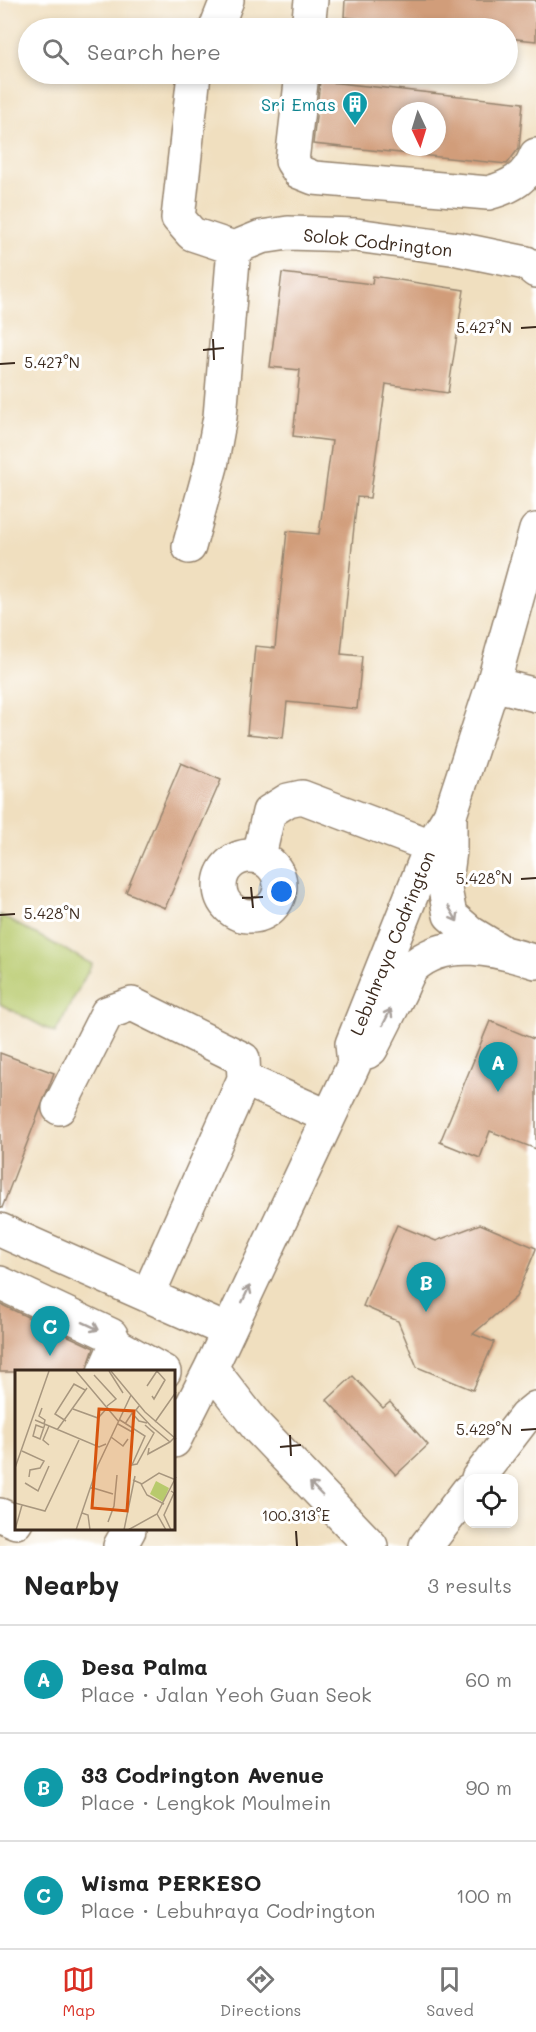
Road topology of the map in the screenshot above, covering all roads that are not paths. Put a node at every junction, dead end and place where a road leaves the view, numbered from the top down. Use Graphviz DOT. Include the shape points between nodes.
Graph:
graph roads {
  1 [pos="227,0"];
  2 [pos="311,0"];
  3 [pos="220,18"];
  4 [pos="309,18"];
  5 [pos="193,84"];
  6 [pos="301,84"];
  7 [pos="536,155"];
  8 [pos="234,248"];
  9 [pos="536,271"];
  10 [pos="536,530"];
  11 [pos="189,547"];
  12 [pos="493,684"];
  13 [pos="536,695"];
  14 [pos="450,815"];
  15 [pos="431,846"];
  16 [pos="262,859"];
  17 [pos="501,951"];
  18 [pos="536,962"];
  19 [pos="354,1064"];
  20 [pos="244,1079"];
  21 [pos="59,1108"];
  22 [pos="329,1118"];
  23 [pos="0,1230"];
  24 [pos="0,1283"];
  25 [pos="148,1295"];
  26 [pos="228,1331"];
  27 [pos="110,1359"];
  28 [pos="156,1370"];
  29 [pos="195,1379"];
  30 [pos="536,1408"];
  31 [pos="176,1435"];
  32 [pos="482,1474"];
  33 [pos="464,1496"];
  34 [pos="0,1515"];
  35 [pos="15,1522"];
  36 [pos="128,1531"];
  37 [pos="120,1546"];
  38 [pos="371,1546"];
  39 [pos="426,1546"];
  1 -- 3 [label="street"];
  2 -- 4 [label="street"];
  5 -- 8 [label="street" via="178,218 192,234"];
  6 -- 7 [label="street" via="292,161 298,172 314,178 488,193 506,189 523,178"];
  8 -- 9 [label="street, Solok Codrington" via="261,237 288,233 356,236 458,249 526,263"];
  8 -- 11 [label="street" via="220,417"];
  10 -- 12 [label="street, Lebuhraya Codrington"];
  12 -- 13 [label="street"];
  12 -- 14 [label="street, Lebuhraya Codrington"];
  14 -- 15 [label="street, Lebuhraya Codrington"];
  14 -- 17 [label="street, one-way" via="445,889 450,915"];
  15 -- 16 [label="street" via="303,797 288,800 269,812"];
  15 -- 19 [label="street, Lebuhraya Codrington" via="352,1044"];
  17 -- 18 [label="street"];
  19 -- 17 [label="street, one-way" via="371,1049 412,968 447,950"];
  19 -- 22 [label="street, Lebuhraya Codrington"];
  20 -- 21 [label="street" via="243,1059 132,1004 107,1013"];
  20 -- 22 [label="street"];
  20 -- 25 [label="street"];
  26 -- 22 [label="street, Lebuhraya Codrington, one-way"];
  23 -- 25 [label="street"];
  24 -- 27 [label="street, one-way" via="111,1335"];
  25 -- 26 [label="street"];
  26 -- 29 [label="street, Lebuhraya Codrington"];
  27 -- 28 [label="street"];
  29 -- 31 [label="street, Lebuhraya Codrington"];
  38 -- 29 [label="street, one-way" via="257,1427"];
  30 -- 32 [label="street"];
  33 -- 39 [label="street"];
  34 -- 35 [label="street"];
  36 -- 37 [label="street"];
}
